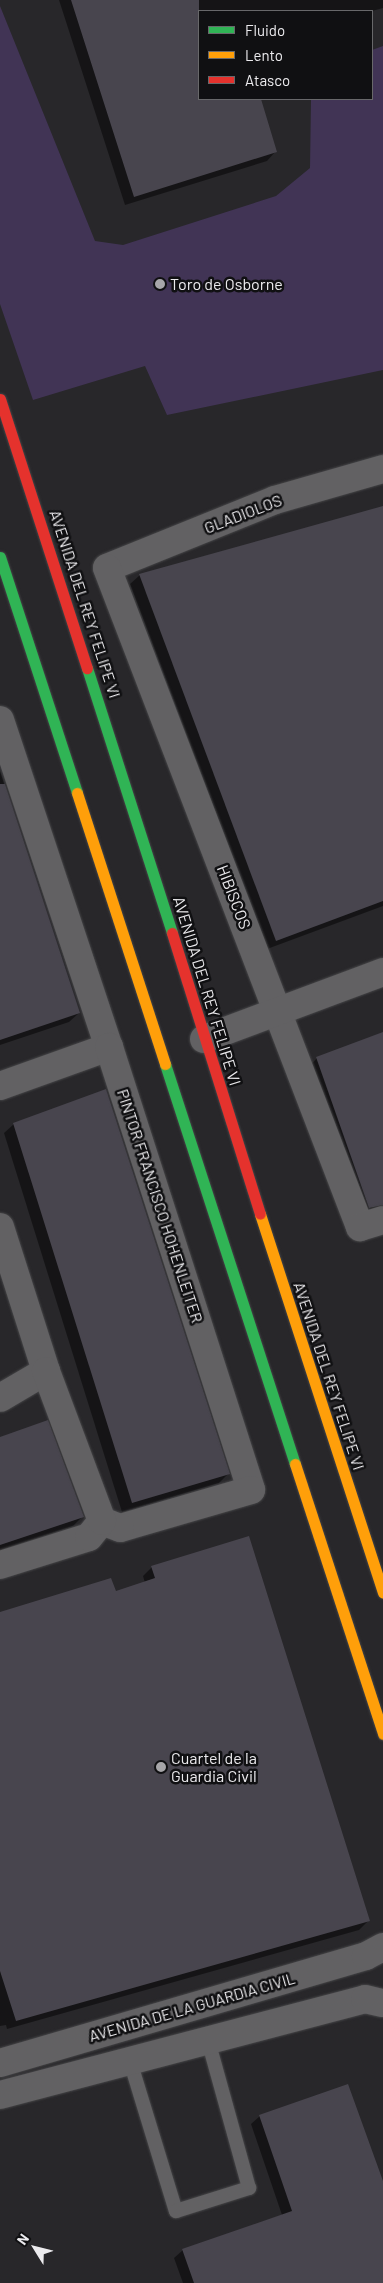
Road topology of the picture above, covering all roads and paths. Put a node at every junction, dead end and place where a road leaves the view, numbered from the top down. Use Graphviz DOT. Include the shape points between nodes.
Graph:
graph roads {
  1 [pos="0,399"];
  2 [pos="383,469"];
  3 [pos="0,557"];
  4 [pos="106,568"];
  5 [pos="0,720"];
  6 [pos="383,972"];
  7 [pos="279,1012"];
  8 [pos="204,1039"];
  9 [pos="109,1047"];
  10 [pos="0,1086"];
  11 [pos="372,1224"];
  12 [pos="0,1227"];
  13 [pos="46,1371"];
  14 [pos="0,1398"];
  15 [pos="102,1521"];
  16 [pos="0,1565"];
  17 [pos="383,1592"];
  18 [pos="383,1734"];
  19 [pos="383,1947"];
  20 [pos="383,2002"];
  21 [pos="208,2040"];
  22 [pos="130,2061"];
  23 [pos="0,2063"];
  24 [pos="0,2095"];
  1 -- 8 [label="main road, AVENIDA DEL REY FELIPE VI"];
  2 -- 4 [label="street, GLADIOLOS" via="275,500"];
  3 -- 18 [label="main road"];
  4 -- 7 [label="street, HIBISCOS"];
  5 -- 9 [label="street, PINTOR FRANCISCO HOHENLEITER"];
  6 -- 7 [label="street"];
  7 -- 8 [label="street"];
  7 -- 11 [label="street, HIBISCOS"];
  8 -- 17 [label="main road, AVENIDA DEL REY FELIPE VI"];
  9 -- 10 [label="street"];
  9 -- 15 [label="street, PINTOR FRANCISCO HOHENLEITER" via="251,1490 120,1528"];
  12 -- 13 [label="street"];
  13 -- 14 [label="street"];
  13 -- 15 [label="street"];
  15 -- 16 [label="street" via="89,1537"];
  19 -- 23 [label="street, AVENIDA DE LA GUARDIA CIVIL" via="366,1956"];
  20 -- 21 [label="street" via="365,1999"];
  21 -- 22 [label="street"];
  21 -- 22 [label="lane" via="249,2188 176,2211"];
  22 -- 24 [label="street"];
}
